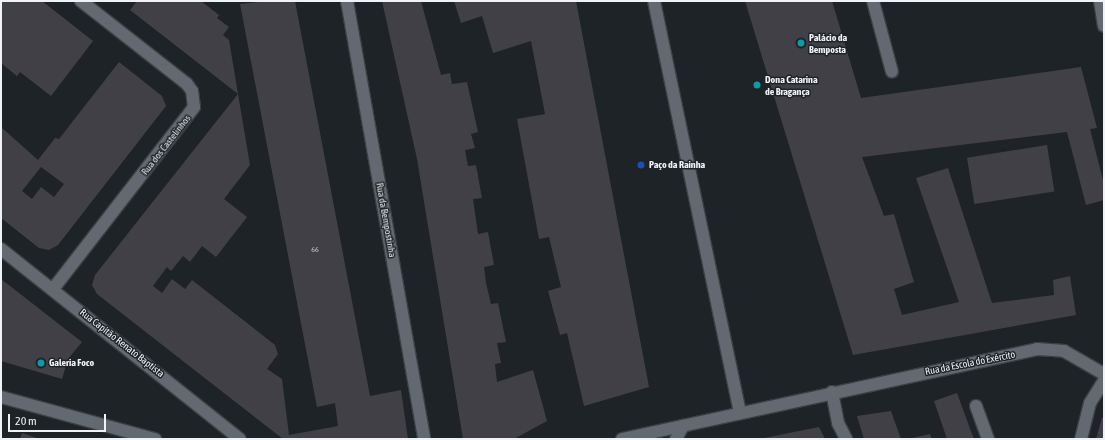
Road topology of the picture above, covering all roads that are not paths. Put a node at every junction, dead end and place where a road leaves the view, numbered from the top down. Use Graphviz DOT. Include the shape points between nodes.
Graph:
graph roads {
  1 [pos="81,1"];
  2 [pos="347,1"];
  3 [pos="654,1"];
  4 [pos="872,1"];
  5 [pos="1100,1"];
  6 [pos="1104,26"];
  7 [pos="892,72"];
  8 [pos="1,249"];
  9 [pos="53,289"];
  10 [pos="1104,374"];
  11 [pos="1104,381"];
  12 [pos="832,392"];
  13 [pos="1,397"];
  14 [pos="976,406"];
  15 [pos="740,414"];
  16 [pos="683,426"];
  17 [pos="155,439"];
  18 [pos="240,439"];
  19 [pos="424,439"];
  20 [pos="622,439"];
  21 [pos="676,439"];
  22 [pos="846,439"];
  23 [pos="988,439"];
  24 [pos="1081,439"];
  1 -- 9 [label="street, Rua dos Castelinhos" via="187,84 192,91 194,107"];
  2 -- 19 [label="street, Rua da Bempostinha"];
  3 -- 15 [label="street"];
  4 -- 7 [label="street"];
  5 -- 6 [label="street"];
  8 -- 9 [label="street, Rua Capitão Renato Baptista"];
  9 -- 18 [label="street, Rua Capitão Renato Baptista"];
  10 -- 12 [label="street, Rua da Escola do Exército" via="1064,351 1037,349"];
  11 -- 24 [label="street" via="1090,403"];
  12 -- 15 [label="street"];
  12 -- 22 [label="street" via="838,423"];
  13 -- 17 [label="street"];
  14 -- 23 [label="street"];
  15 -- 16 [label="street"];
  16 -- 20 [label="street"];
  16 -- 21 [label="street"];
}
